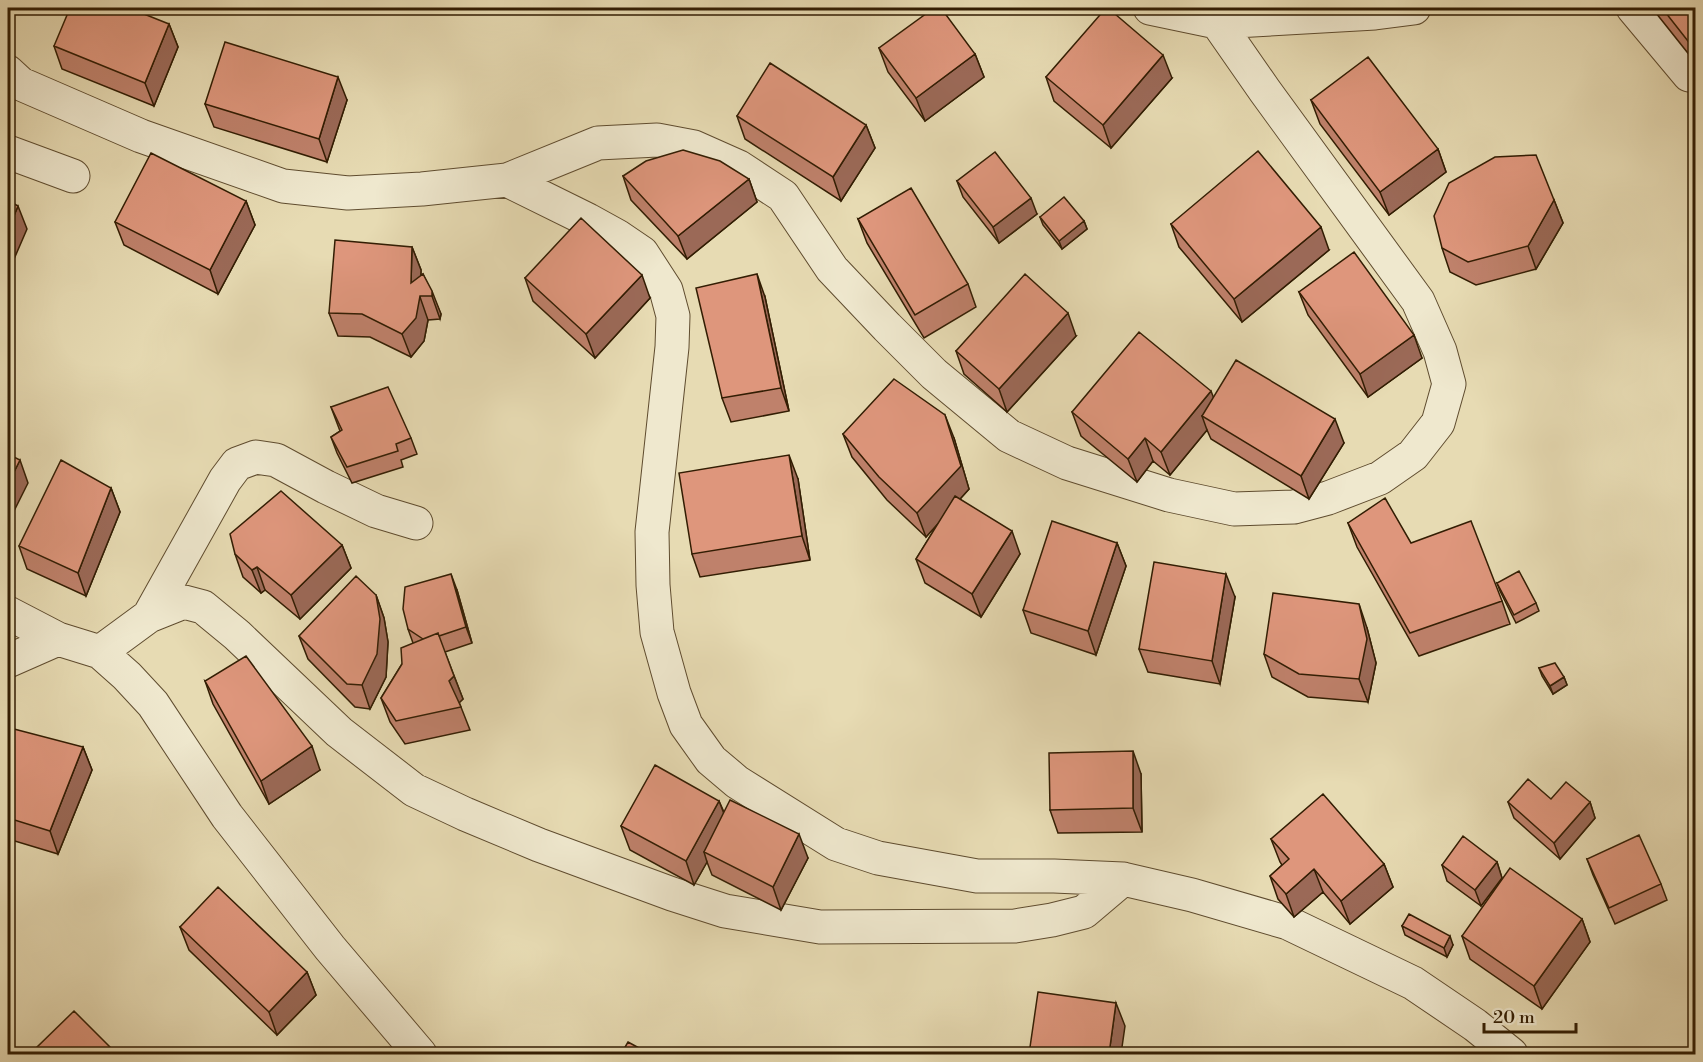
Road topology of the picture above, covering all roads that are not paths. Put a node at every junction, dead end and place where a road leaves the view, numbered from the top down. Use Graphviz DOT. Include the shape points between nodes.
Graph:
graph roads {
  1 [pos="1150,8"];
  2 [pos="1414,8"];
  3 [pos="1633,8"];
  4 [pos="1217,22"];
  5 [pos="8,72"];
  6 [pos="1689,75"];
  7 [pos="8,152"];
  8 [pos="73,176"];
  9 [pos="507,180"];
  10 [pos="416,523"];
  11 [pos="8,613"];
  12 [pos="149,616"];
  13 [pos="58,639"];
  14 [pos="100,652"];
  15 [pos="8,661"];
  16 [pos="1124,879"];
  17 [pos="420,1054"];
  18 [pos="1511,1054"];
  1 -- 4 [label="street"];
  2 -- 4 [label="street"];
  3 -- 6 [label="street"];
  4 -- 9 [label="street" via="1418,301 1440,351 1449,384 1438,423 1413,455 1380,478 1293,507 1234,509 1170,495 1067,463 1010,436 934,374 886,327 832,269 783,196 739,167 694,147 657,140 598,143"];
  5 -- 9 [label="street" via="21,84 141,136 283,186 348,193"];
  7 -- 8 [label="street"];
  9 -- 16 [label="street" via="617,236 642,253 666,290 673,316 652,532 657,632 686,725 711,760 737,782 836,844 878,858 977,876"];
  10 -- 12 [label="street" via="376,511 276,460 256,457 237,464 225,480"];
  11 -- 13 [label="street"];
  12 -- 14 [label="street"];
  12 -- 16 [label="street" via="184,602 203,607 339,732 414,790 539,845 725,911 820,927 1015,926 1084,912"];
  13 -- 14 [label="street"];
  13 -- 15 [label="street"];
  14 -- 17 [label="street" via="153,704 227,816 330,948"];
  16 -- 18 [label="street" via="1288,923 1413,983"];
}
